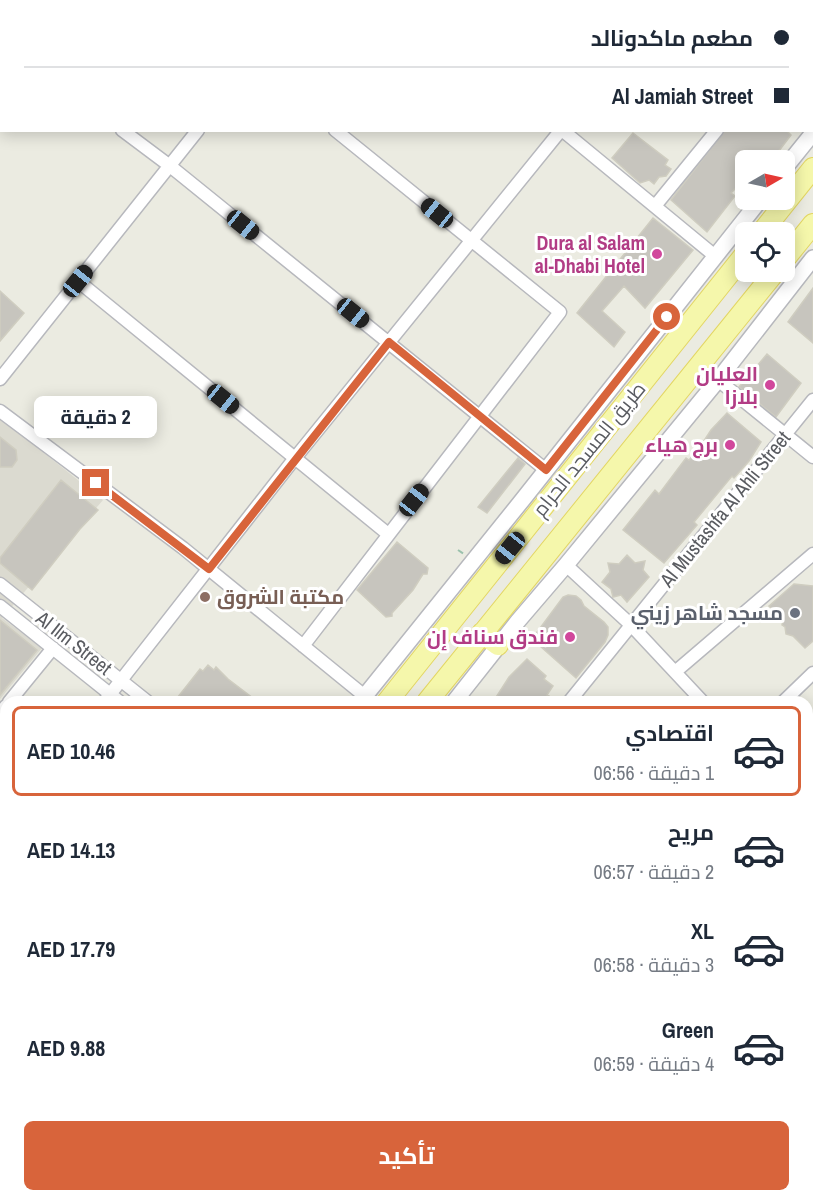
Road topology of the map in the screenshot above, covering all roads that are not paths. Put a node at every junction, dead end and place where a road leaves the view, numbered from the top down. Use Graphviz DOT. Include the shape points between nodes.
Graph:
graph roads {
  1 [pos="126,132"];
  2 [pos="196,132"];
  3 [pos="337,132"];
  4 [pos="559,132"];
  5 [pos="563,132"];
  6 [pos="715,132"];
  7 [pos="813,133"];
  8 [pos="795,155"];
  9 [pos="170,166"];
  10 [pos="813,168"];
  11 [pos="655,206"];
  12 [pos="752,210"];
  13 [pos="770,222"];
  14 [pos="813,224"];
  15 [pos="471,241"];
  16 [pos="795,246"];
  17 [pos="715,256"];
  18 [pos="813,258"];
  19 [pos="735,267"];
  20 [pos="78,281"];
  21 [pos="767,282"];
  22 [pos="389,342"];
  23 [pos="0,379"];
  24 [pos="718,380"];
  25 [pos="813,400"];
  26 [pos="0,411"];
  27 [pos="480,416"];
  28 [pos="786,435"];
  29 [pos="813,457"];
  30 [pos="295,458"];
  31 [pos="546,470"];
  32 [pos="524,498"];
  33 [pos="540,511"];
  34 [pos="388,534"];
  35 [pos="813,554"];
  36 [pos="566,565"];
  37 [pos="209,569"];
  38 [pos="0,584"];
  39 [pos="0,606"];
  40 [pos="630,624"];
  41 [pos="482,633"];
  42 [pos="498,645"];
  43 [pos="303,646"];
  44 [pos="53,648"];
  45 [pos="675,672"];
  46 [pos="813,673"];
  47 [pos="121,680"];
  48 [pos="14,696"];
  49 [pos="108,696"];
  50 [pos="113,696"];
  51 [pos="141,696"];
  52 [pos="360,696"];
  53 [pos="368,696"];
  54 [pos="392,696"];
  55 [pos="432,696"];
  56 [pos="459,696"];
  57 [pos="573,696"];
  58 [pos="697,696"];
  59 [pos="789,696"];
  1 -- 9 [label="street"];
  2 -- 9 [label="street"];
  3 -- 15 [label="street"];
  4 -- 15 [label="street"];
  5 -- 11 [label="street"];
  6 -- 11 [label="street"];
  7 -- 8 [label="street"];
  9 -- 20 [label="street"];
  9 -- 22 [label="street"];
  10 -- 13 [label="main road"];
  11 -- 17 [label="street"];
  12 -- 17 [label="street"];
  14 -- 16 [label="main road"];
  15 -- 22 [label="street"];
  15 -- 27 [label="street" via="560,312"];
  17 -- 31 [label="street"];
  18 -- 24 [label="street"];
  19 -- 33 [label="main road, طريق المسجد الحرام"];
  20 -- 23 [label="street"];
  20 -- 30 [label="street"];
  21 -- 41 [label="main road, طريق المسجد الحرام"];
  22 -- 27 [label="street"];
  22 -- 30 [label="street"];
  24 -- 28 [label="street"];
  24 -- 36 [label="street"];
  25 -- 28 [label="street, Al Mustashfa Al Ahli Street"];
  26 -- 37 [label="street"];
  27 -- 31 [label="street"];
  27 -- 34 [label="street"];
  28 -- 29 [label="street"];
  28 -- 40 [label="street, Al Mustashfa Al Ahli Street"];
  30 -- 34 [label="street"];
  30 -- 37 [label="street"];
  31 -- 32 [label="street"];
  32 -- 33 [label="street"];
  32 -- 53 [label="street"];
  33 -- 54 [label="main road, طريق المسجد الحرام"];
  34 -- 43 [label="street"];
  35 -- 45 [label="street"];
  36 -- 40 [label="street"];
  36 -- 42 [label="street"];
  37 -- 43 [label="street"];
  37 -- 47 [label="street"];
  38 -- 47 [label="street, Al Ilm Street"];
  39 -- 44 [label="street, Al Ilm Street"];
  40 -- 45 [label="street"];
  40 -- 57 [label="street, Al Mustashfa Al Ahli Street"];
  41 -- 42 [label="main road"];
  41 -- 55 [label="main road, طريق المسجد الحرام"];
  42 -- 56 [label="street"];
  43 -- 52 [label="street"];
  44 -- 48 [label="street"];
  44 -- 49 [label="street, Al Ilm Street"];
  45 -- 58 [label="street"];
  46 -- 59 [label="street"];
  47 -- 50 [label="street"];
  47 -- 51 [label="street, Al Ilm Street"];
}
